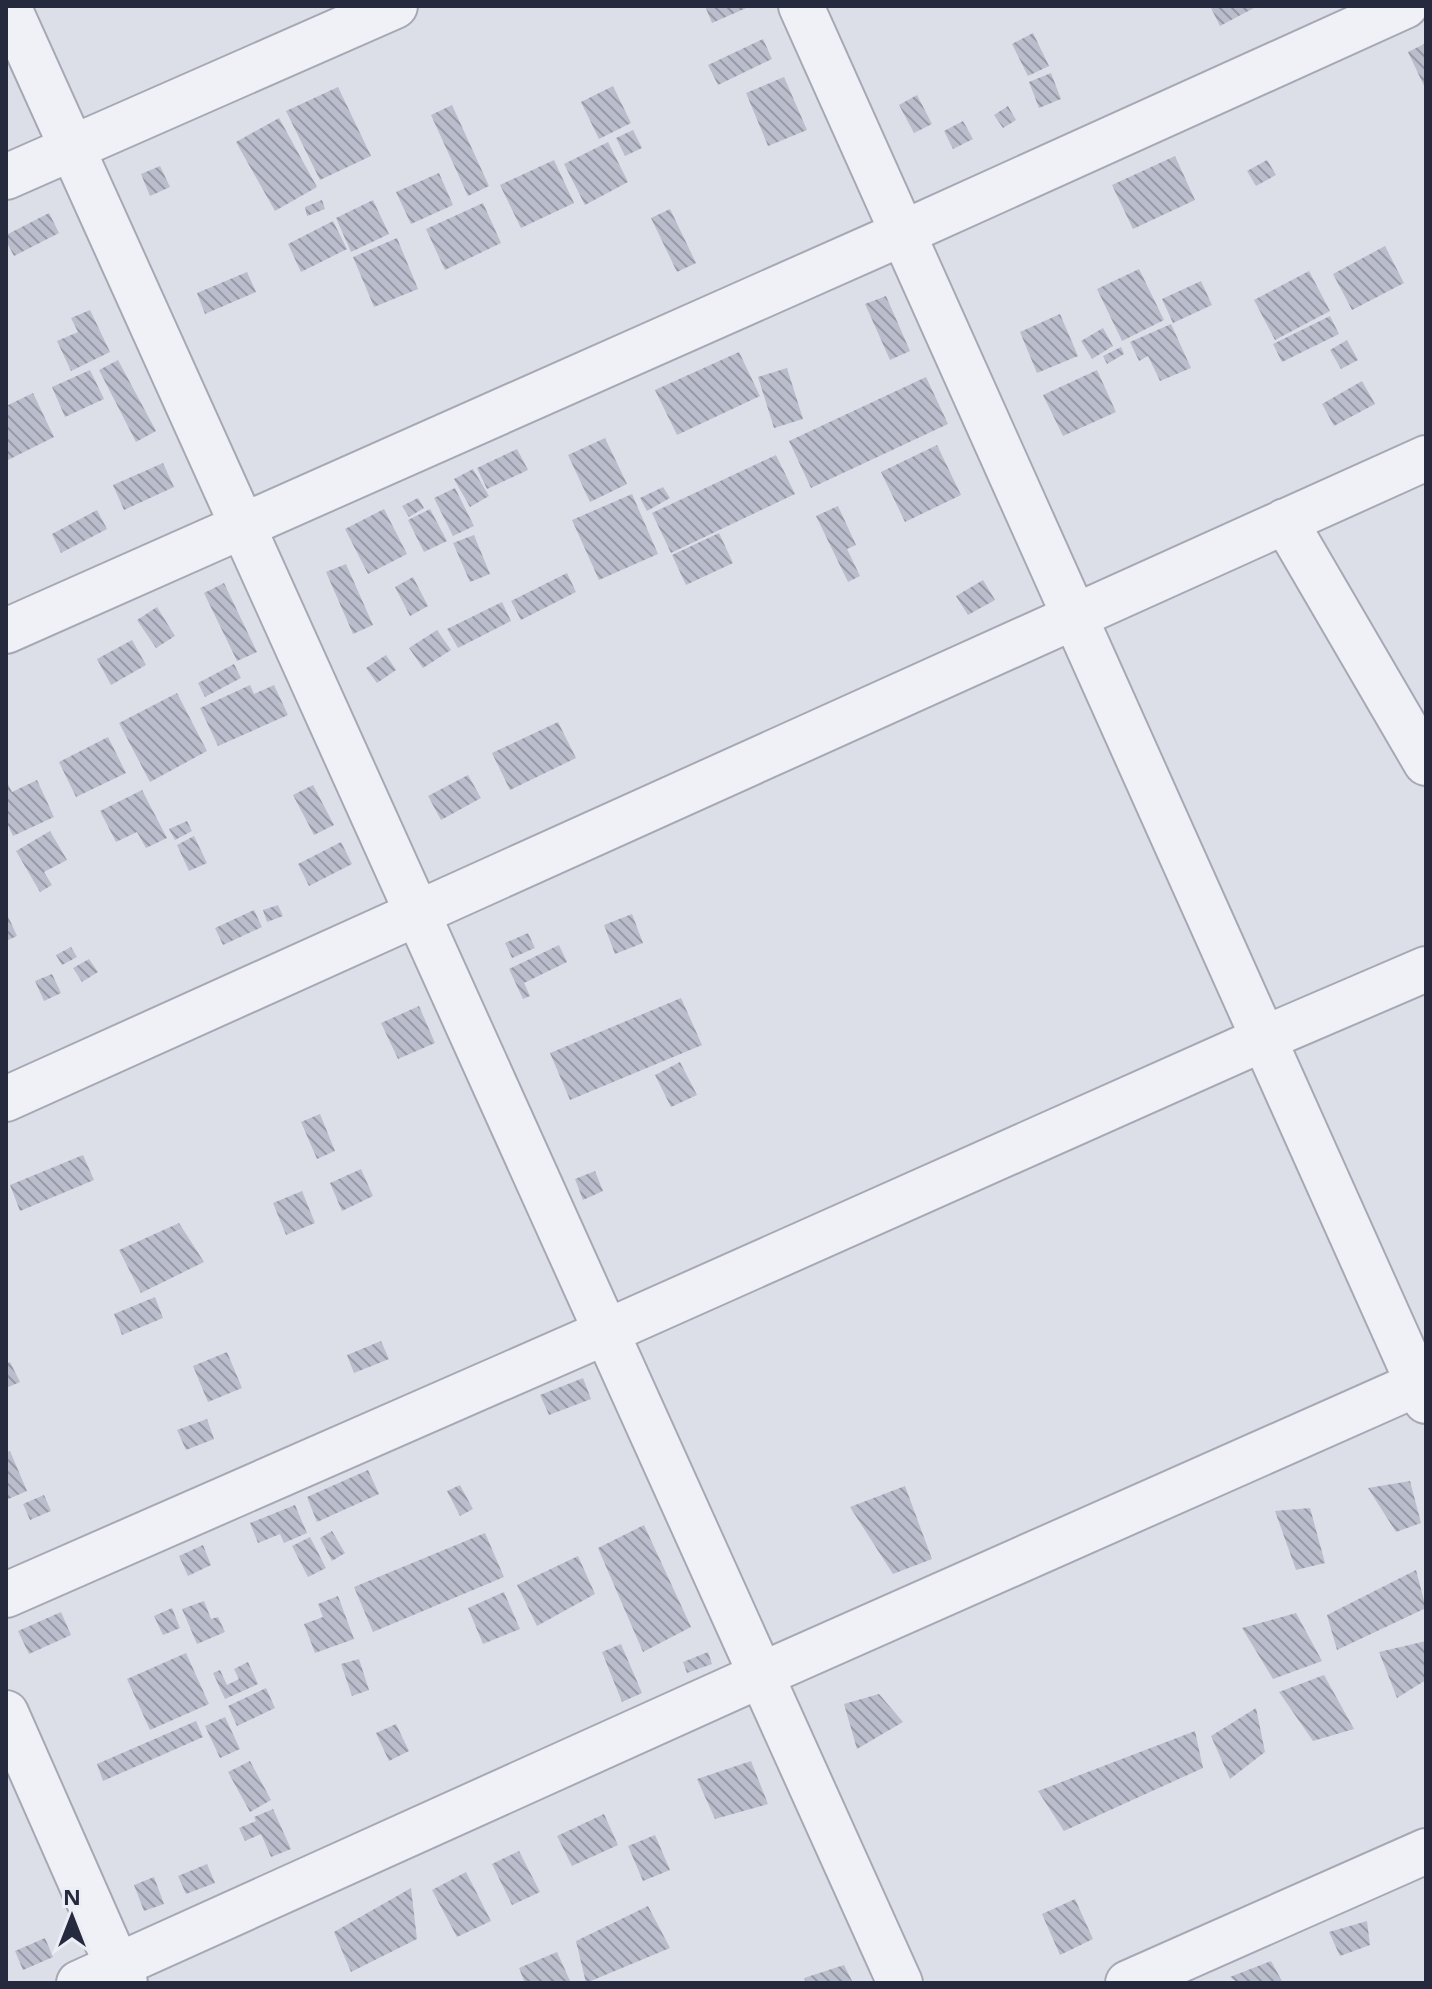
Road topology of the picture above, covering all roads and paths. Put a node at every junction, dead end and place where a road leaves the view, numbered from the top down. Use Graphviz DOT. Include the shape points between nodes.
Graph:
graph roads {
  1 [pos="8,6"];
  2 [pos="395,6"];
  3 [pos="801,6"];
  4 [pos="1405,6"];
  5 [pos="72,148"];
  6 [pos="6,177"];
  7 [pos="903,233"];
  8 [pos="1426,458"];
  9 [pos="1285,521"];
  10 [pos="243,526"];
  11 [pos="1075,616"];
  12 [pos="6,631"];
  13 [pos="1426,763"];
  14 [pos="417,913"];
  15 [pos="1426,969"];
  16 [pos="1263,1039"];
  17 [pos="6,1099"];
  18 [pos="606,1332"];
  19 [pos="1423,1388"];
  20 [pos="6,1595"];
  21 [pos="761,1675"];
  22 [pos="6,1713"];
  23 [pos="1426,1851"];
  24 [pos="107,1977"];
  25 [pos="900,1983"];
  26 [pos="1128,1983"];
  1 -- 5 [label="street"];
  2 -- 5 [label="street"];
  3 -- 7 [label="street"];
  4 -- 7 [label="street"];
  5 -- 6 [label="street"];
  5 -- 10 [label="street"];
  7 -- 10 [label="street"];
  7 -- 11 [label="street"];
  8 -- 9 [label="street"];
  9 -- 11 [label="street"];
  9 -- 13 [label="street"];
  10 -- 12 [label="street"];
  10 -- 14 [label="street"];
  11 -- 14 [label="street"];
  11 -- 16 [label="street"];
  14 -- 17 [label="street"];
  14 -- 18 [label="street"];
  15 -- 16 [label="street"];
  16 -- 18 [label="street"];
  16 -- 19 [label="street"];
  18 -- 20 [label="street"];
  18 -- 21 [label="street"];
  19 -- 21 [label="street"];
  21 -- 24 [label="street"];
  21 -- 25 [label="street"];
  22 -- 24 [label="street"];
  23 -- 26 [label="street"];
}
